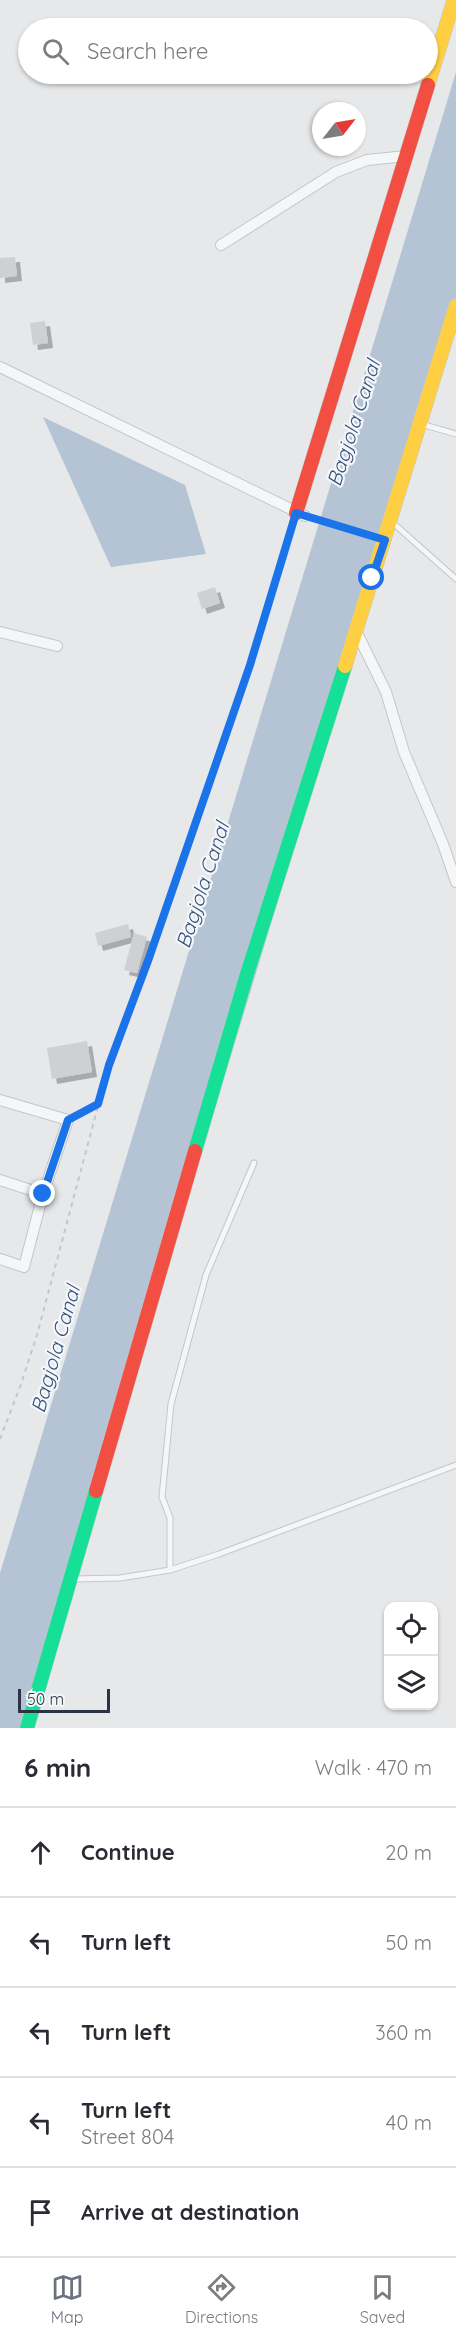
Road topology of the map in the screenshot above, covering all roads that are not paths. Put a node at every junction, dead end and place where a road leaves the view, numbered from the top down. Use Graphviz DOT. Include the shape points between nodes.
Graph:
graph roads {
  1 [pos="454,0"];
  2 [pos="438,52"];
  3 [pos="428,84"];
  4 [pos="406,156"];
  5 [pos="221,245"];
  6 [pos="456,306"];
  7 [pos="0,367"];
  8 [pos="420,424"];
  9 [pos="456,434"];
  10 [pos="300,515"];
  11 [pos="390,521"];
  12 [pos="456,579"];
  13 [pos="356,631"];
  14 [pos="0,632"];
  15 [pos="57,646"];
  16 [pos="456,882"];
  17 [pos="0,1100"];
  18 [pos="254,1163"];
  19 [pos="0,1180"];
  20 [pos="43,1194"];
  21 [pos="0,1259"];
  22 [pos="456,1465"];
  23 [pos="170,1570"];
  24 [pos="72,1579"];
  25 [pos="27,1728"];
  1 -- 2 [label="street"];
  3 -- 4 [label="street"];
  4 -- 5 [label="street" via="367,160 336,172"];
  4 -- 10 [label="street"];
  6 -- 8 [label="street"];
  7 -- 10 [label="street"];
  8 -- 9 [label="lane"];
  8 -- 11 [label="street"];
  11 -- 12 [label="lane"];
  11 -- 13 [label="street" via="380,540"];
  13 -- 16 [label="street" via="386,692 404,752"];
  13 -- 24 [label="street" via="247,974"];
  14 -- 15 [label="street"];
  17 -- 20 [label="street" via="68,1120"];
  18 -- 23 [label="lane" via="206,1275 171,1404 162,1497 170,1518"];
  19 -- 20 [label="street"];
  20 -- 21 [label="street" via="24,1267"];
  22 -- 23 [label="lane"];
  23 -- 24 [label="lane" via="120,1578"];
  24 -- 25 [label="street"];
}
